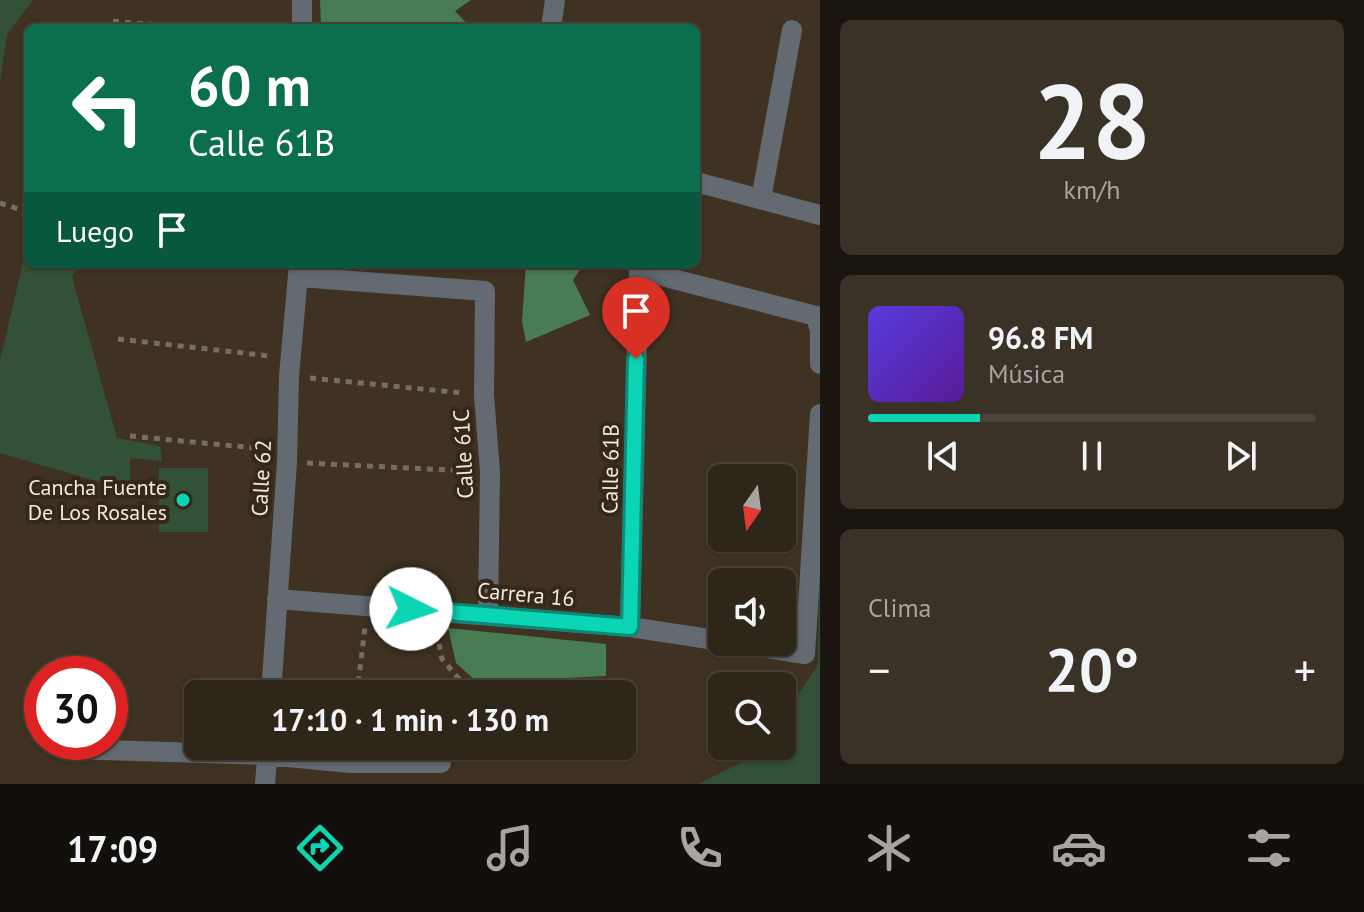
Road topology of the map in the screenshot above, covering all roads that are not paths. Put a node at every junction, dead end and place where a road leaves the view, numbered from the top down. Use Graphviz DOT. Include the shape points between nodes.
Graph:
graph roads {
  1 [pos="302,0"];
  2 [pos="555,0"];
  3 [pos="302,24"];
  4 [pos="552,24"];
  5 [pos="792,30"];
  6 [pos="700,183"];
  7 [pos="761,199"];
  8 [pos="820,215"];
  9 [pos="639,268"];
  10 [pos="643,268"];
  11 [pos="299,270"];
  12 [pos="820,331"];
  13 [pos="820,331"];
  14 [pos="820,364"];
  15 [pos="820,414"];
  16 [pos="277,599"];
  17 [pos="488,615"];
  18 [pos="630,627"];
  19 [pos="708,639"];
  20 [pos="796,653"];
  21 [pos="272,680"];
  22 [pos="128,749"];
  23 [pos="184,750"];
  24 [pos="266,760"];
  25 [pos="331,760"];
  26 [pos="441,763"];
  27 [pos="265,784"];
  1 -- 3 [label="street"];
  2 -- 4 [label="street"];
  5 -- 7 [label="street"];
  6 -- 7 [label="street"];
  7 -- 8 [label="street"];
  9 -- 18 [label="street, Calle 61B"];
  10 -- 12 [label="street" via="816,316"];
  11 -- 16 [label="street, Calle 62"];
  11 -- 17 [label="street, Calle 61C" via="485,291"];
  13 -- 14 [label="street"];
  15 -- 20 [label="street" via="805,654"];
  16 -- 17 [label="street, Carrera 16"];
  16 -- 21 [label="street, Calle 62"];
  17 -- 18 [label="street, Carrera 16"];
  18 -- 19 [label="street, Carrera 16"];
  22 -- 23 [label="street"];
  24 -- 27 [label="street"];
  25 -- 26 [label="street"];
}
